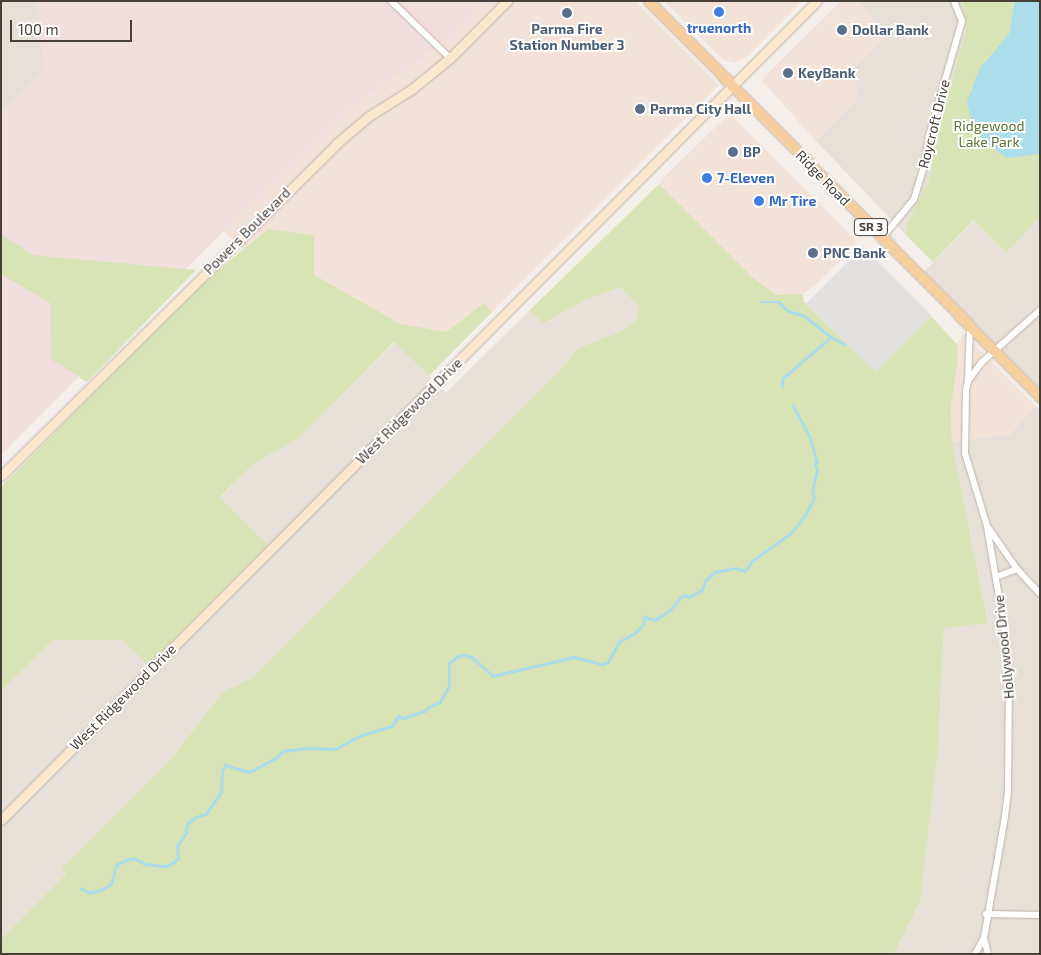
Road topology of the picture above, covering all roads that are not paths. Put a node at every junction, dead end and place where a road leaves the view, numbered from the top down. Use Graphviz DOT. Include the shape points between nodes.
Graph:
graph roads {
  1 [pos="391,1"];
  2 [pos="507,1"];
  3 [pos="649,1"];
  4 [pos="817,1"];
  5 [pos="954,1"];
  6 [pos="450,58"];
  7 [pos="733,86"];
  8 [pos="882,238"];
  9 [pos="1040,310"];
  10 [pos="1040,318"];
  11 [pos="1029,321"];
  12 [pos="970,326"];
  13 [pos="995,352"];
  14 [pos="968,381"];
  15 [pos="1040,397"];
  16 [pos="1,476"];
  17 [pos="987,526"];
  18 [pos="1017,569"];
  19 [pos="996,577"];
  20 [pos="1040,594"];
  21 [pos="1,820"];
  22 [pos="986,914"];
  23 [pos="1040,915"];
  24 [pos="984,938"];
  25 [pos="975,954"];
  26 [pos="988,954"];
  1 -- 6 [label="street"];
  2 -- 6 [label="main road, Powers Boulevard"];
  3 -- 7 [label="main road, Ridge Road / SR 3"];
  4 -- 7 [label="main road, West Ridgewood Drive"];
  5 -- 8 [label="street, Roycroft Drive" via="962,21 929,136 925,163 914,199"];
  6 -- 16 [label="main road, Powers Boulevard" via="336,144"];
  7 -- 8 [label="main road, Ridge Road / SR 3"];
  7 -- 21 [label="main road, West Ridgewood Drive"];
  8 -- 12 [label="main road, Ridge Road / SR 3"];
  9 -- 11 [label="street"];
  10 -- 11 [label="street"];
  11 -- 13 [label="street"];
  12 -- 13 [label="main road, Ridge Road / SR 3"];
  12 -- 14 [label="street, Hollywood Drive"];
  13 -- 14 [label="street" via="981,363"];
  13 -- 15 [label="main road, Ridge Road / SR 3"];
  14 -- 17 [label="street, Hollywood Drive" via="966,453"];
  17 -- 18 [label="street"];
  17 -- 19 [label="street, Hollywood Drive"];
  18 -- 19 [label="street"];
  18 -- 20 [label="street"];
  19 -- 22 [label="street, Hollywood Drive" via="1009,679 1008,790"];
  22 -- 23 [label="street"];
  22 -- 24 [label="street, Hollywood Drive"];
  24 -- 25 [label="street, Hollywood Drive"];
  24 -- 26 [label="street"];
}
